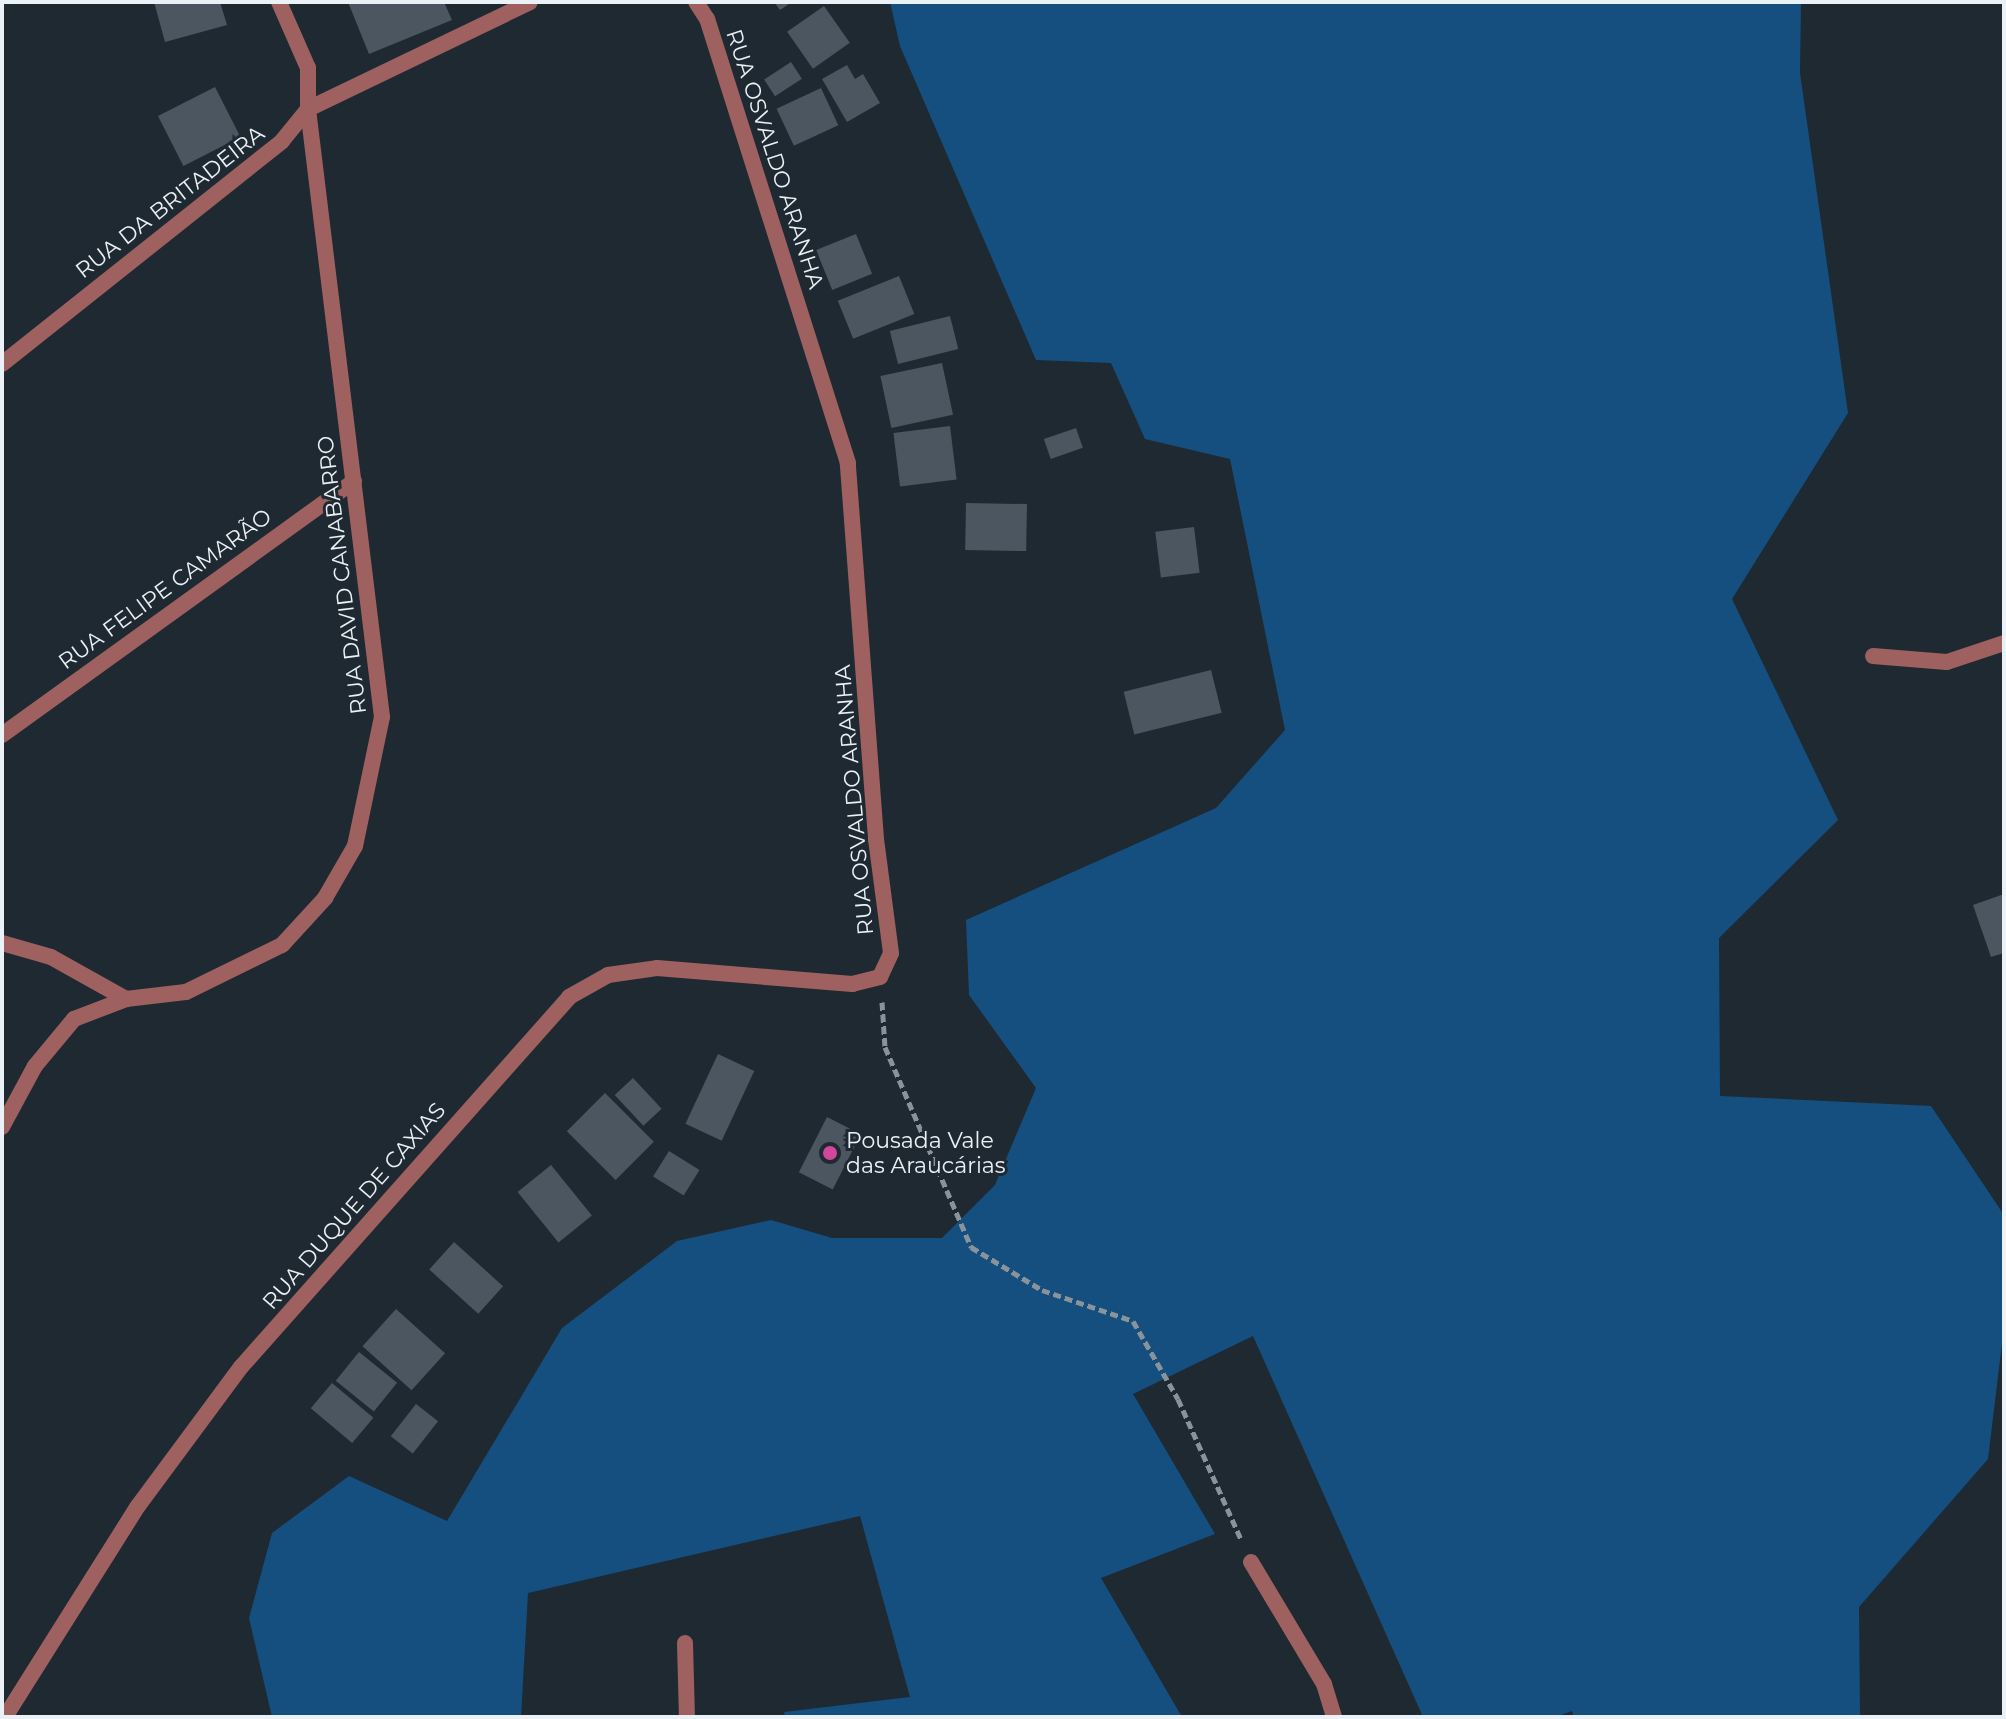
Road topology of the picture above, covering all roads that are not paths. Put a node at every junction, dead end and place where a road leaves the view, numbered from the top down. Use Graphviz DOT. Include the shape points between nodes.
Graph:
graph roads {
  1 [pos="279,2"];
  2 [pos="530,2"];
  3 [pos="696,2"];
  4 [pos="308,109"];
  5 [pos="2,364"];
  6 [pos="354,481"];
  7 [pos="2004,643"];
  8 [pos="1873,656"];
  9 [pos="2,735"];
  10 [pos="2,943"];
  11 [pos="880,977"];
  12 [pos="126,999"];
  13 [pos="2,1127"];
  14 [pos="1251,1562"];
  15 [pos="685,1643"];
  16 [pos="5,1717"];
  17 [pos="687,1717"];
  18 [pos="1334,1717"];
  1 -- 4 [label="street" via="308,68"];
  2 -- 4 [label="street"];
  3 -- 11 [label="street, RUA OSVALDO ARANHA" via="707,19 848,463 876,839 891,953"];
  4 -- 5 [label="street, RUA DA BRITADEIRA" via="282,141"];
  4 -- 6 [label="street, RUA DAVID CANABARRO"];
  6 -- 9 [label="street, RUA FELIPE CAMARÃO"];
  6 -- 12 [label="street, RUA DAVID CANABARRO" via="382,717 355,846 325,898 282,945 186,992"];
  7 -- 8 [label="street" via="1947,662"];
  10 -- 12 [label="street" via="51,957"];
  11 -- 16 [label="street, RUA DUQUE DE CAXIAS" via="852,984 657,968 608,975 569,997 241,1367 138,1506"];
  12 -- 13 [label="street, RUA DAVID CANABARRO" via="74,1019 35,1066"];
  14 -- 18 [label="street" via="1324,1684"];
  15 -- 17 [label="street"];
}
